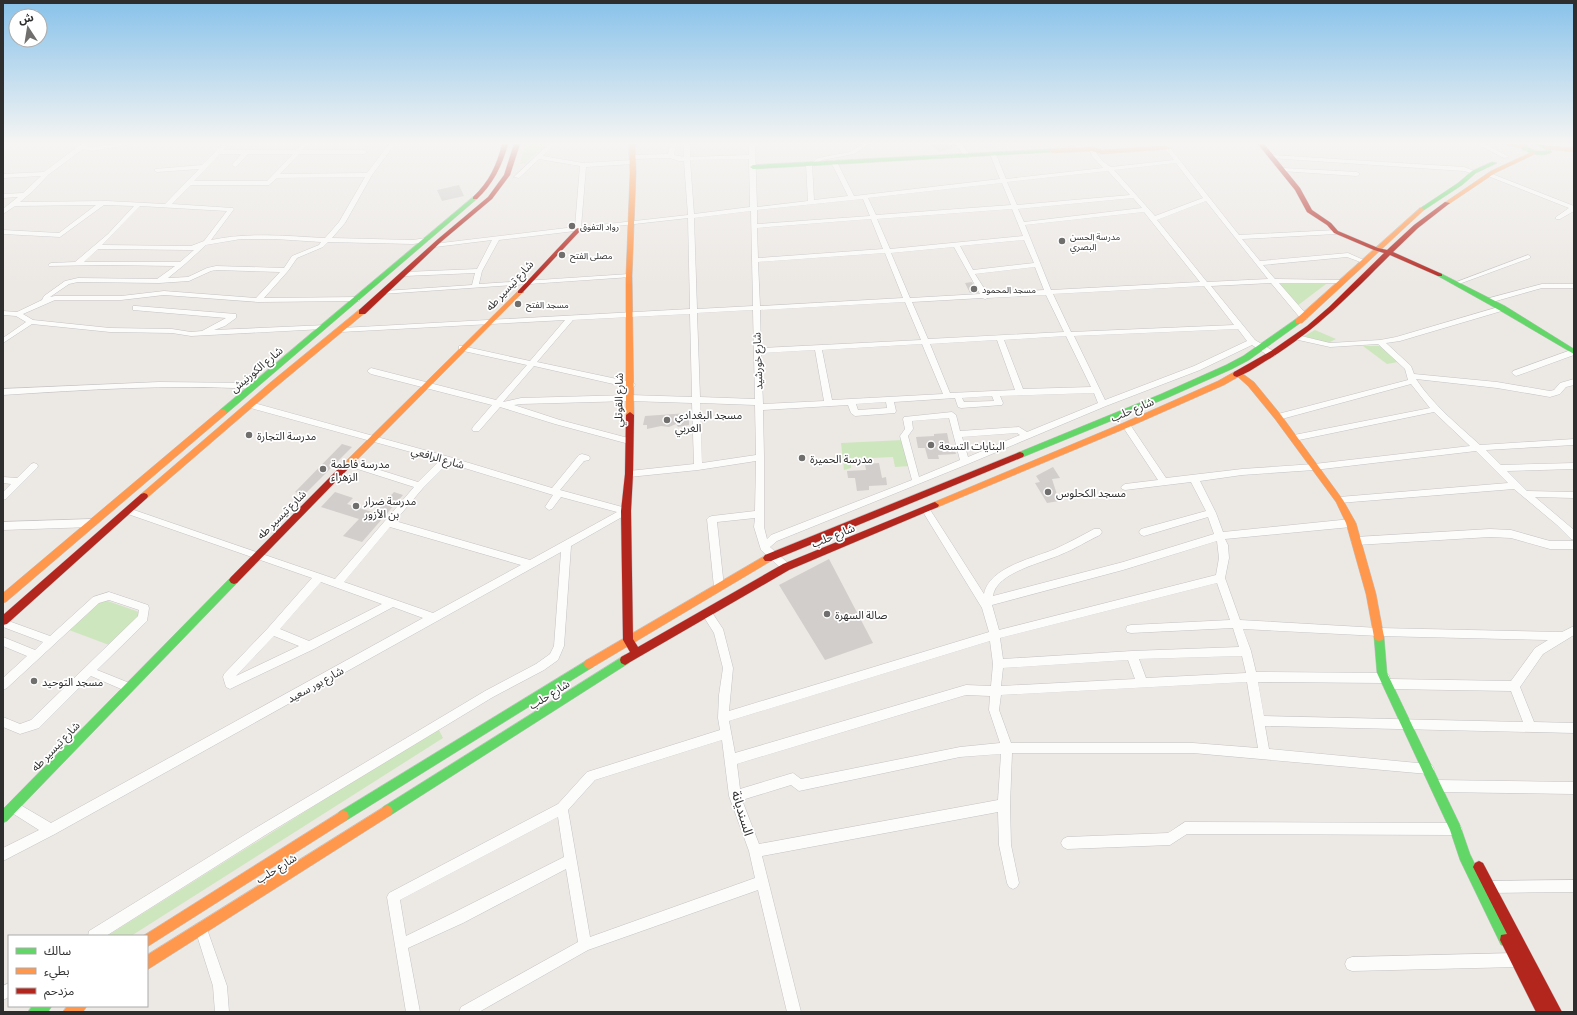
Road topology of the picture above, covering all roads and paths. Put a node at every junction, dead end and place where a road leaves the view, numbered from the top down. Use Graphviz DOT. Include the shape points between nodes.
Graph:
graph roads {
  1 [pos="28,191"];
  2 [pos="180,191"];
  3 [pos="360,191"];
  4 [pos="481,191"];
  5 [pos="496,191"];
  6 [pos="581,191"];
  7 [pos="632,191"];
  8 [pos="690,191"];
  9 [pos="754,191"];
  10 [pos="811,191"];
  11 [pos="849,191"];
  12 [pos="908,191"];
  13 [pos="1008,191"];
  14 [pos="1131,191"];
  15 [pos="1203,191"];
  16 [pos="1299,191"];
  17 [pos="1449,191"];
  18 [pos="1465,191"];
  19 [pos="1532,191"];
  20 [pos="24,195"];
  21 [pos="3,196"];
  22 [pos="865,196"];
  23 [pos="1135,196"];
  24 [pos="852,198"];
  25 [pos="1208,198"];
  26 [pos="103,203"];
  27 [pos="811,203"];
  28 [pos="13,204"];
  29 [pos="139,204"];
  30 [pos="167,206"];
  31 [pos="1014,207"];
  32 [pos="1574,208"];
  33 [pos="754,209"];
  34 [pos="1146,210"];
  35 [pos="3,212"];
  36 [pos="691,217"];
  37 [pos="874,218"];
  38 [pos="1558,218"];
  39 [pos="1153,219"];
  40 [pos="631,223"];
  41 [pos="1021,224"];
  42 [pos="755,226"];
  43 [pos="578,230"];
  44 [pos="3,232"];
  45 [pos="1336,232"];
  46 [pos="1238,237"];
  47 [pos="497,238"];
  48 [pos="1026,238"];
  49 [pos="327,240"];
  50 [pos="426,240"];
  51 [pos="206,242"];
  52 [pos="435,245"];
  53 [pos="956,245"];
  54 [pos="94,247"];
  55 [pos="1376,249"];
  56 [pos="887,251"];
  57 [pos="1388,252"];
  58 [pos="1528,257"];
  59 [pos="755,260"];
  60 [pos="1363,261"];
  61 [pos="1258,263"];
  62 [pos="77,264"];
  63 [pos="182,264"];
  64 [pos="51,265"];
  65 [pos="1037,265"];
  66 [pos="286,270"];
  67 [pos="480,271"];
  68 [pos="972,272"];
  69 [pos="404,274"];
  70 [pos="629,276"];
  71 [pos="382,277"];
  72 [pos="398,280"];
  73 [pos="159,281"];
  74 [pos="1273,281"];
  75 [pos="1342,281"];
  76 [pos="527,283"];
  77 [pos="1457,283"];
  78 [pos="1205,284"];
  79 [pos="474,286"];
  80 [pos="1574,286"];
  81 [pos="384,292"];
  82 [pos="1049,293"];
  83 [pos="985,297"];
  84 [pos="356,299"];
  85 [pos="258,300"];
  86 [pos="45,301"];
  87 [pos="908,301"];
  88 [pos="1489,301"];
  89 [pos="136,308"];
  90 [pos="1502,308"];
  91 [pos="756,309"];
  92 [pos="693,312"];
  93 [pos="3,313"];
  94 [pos="18,314"];
  95 [pos="630,315"];
  96 [pos="1304,317"];
  97 [pos="571,318"];
  98 [pos="31,322"];
  99 [pos="491,322"];
  100 [pos="323,327"];
  101 [pos="1240,327"];
  102 [pos="341,330"];
  103 [pos="202,334"];
  104 [pos="1068,334"];
  105 [pos="1297,337"];
  106 [pos="1000,338"];
  107 [pos="3,341"];
  108 [pos="926,342"];
  109 [pos="1252,342"];
  110 [pos="1380,342"];
  111 [pos="462,348"];
  112 [pos="818,348"];
  113 [pos="1262,348"];
  114 [pos="757,351"];
  115 [pos="1574,352"];
  116 [pos="1272,354"];
  117 [pos="532,363"];
  118 [pos="1229,368"];
  119 [pos="371,371"];
  120 [pos="1516,373"];
  121 [pos="1239,374"];
  122 [pos="1412,378"];
  123 [pos="1574,382"];
  124 [pos="426,385"];
  125 [pos="631,385"];
  126 [pos="253,386"];
  127 [pos="1096,390"];
  128 [pos="3,392"];
  129 [pos="1020,392"];
  130 [pos="948,397"];
  131 [pos="630,398"];
  132 [pos="697,399"];
  133 [pos="500,404"];
  134 [pos="759,404"];
  135 [pos="829,404"];
  136 [pos="1103,404"];
  137 [pos="250,405"];
  138 [pos="1436,409"];
  139 [pos="1278,417"];
  140 [pos="1126,425"];
  141 [pos="476,429"];
  142 [pos="958,434"];
  143 [pos="1025,435"];
  144 [pos="373,438"];
  145 [pos="1294,438"];
  146 [pos="629,441"];
  147 [pos="1574,442"];
  148 [pos="1476,448"];
  149 [pos="760,457"];
  150 [pos="586,458"];
  151 [pos="446,459"];
  152 [pos="965,462"];
  153 [pos="348,463"];
  154 [pos="34,466"];
  155 [pos="1574,466"];
  156 [pos="698,467"];
  157 [pos="1314,467"];
  158 [pos="1499,468"];
  159 [pos="629,474"];
  160 [pos="1194,478"];
  161 [pos="3,480"];
  162 [pos="916,480"];
  163 [pos="19,481"];
  164 [pos="1164,482"];
  165 [pos="420,486"];
  166 [pos="1515,486"];
  167 [pos="1125,487"];
  168 [pos="556,493"];
  169 [pos="1526,494"];
  170 [pos="1574,494"];
  171 [pos="3,497"];
  172 [pos="1339,500"];
  173 [pos="549,507"];
  174 [pos="926,510"];
  175 [pos="128,511"];
  176 [pos="626,511"];
  177 [pos="1212,513"];
  178 [pos="759,514"];
  179 [pos="92,523"];
  180 [pos="388,523"];
  181 [pos="1351,523"];
  182 [pos="1563,523"];
  183 [pos="1574,524"];
  184 [pos="3,526"];
  185 [pos="1097,532"];
  186 [pos="1144,532"];
  187 [pos="1220,536"];
  188 [pos="1574,536"];
  189 [pos="1356,541"];
  190 [pos="566,545"];
  191 [pos="1574,545"];
  192 [pos="764,547"];
  193 [pos="258,555"];
  194 [pos="772,556"];
  195 [pos="531,564"];
  196 [pos="786,567"];
  197 [pos="319,577"];
  198 [pos="1220,578"];
  199 [pos="337,583"];
  200 [pos="719,587"];
  201 [pos="3,599"];
  202 [pos="392,603"];
  203 [pos="987,605"];
  204 [pos="707,614"];
  205 [pos="434,618"];
  206 [pos="3,622"];
  207 [pos="1236,624"];
  208 [pos="1131,629"];
  209 [pos="1574,630"];
  210 [pos="272,631"];
  211 [pos="1380,632"];
  212 [pos="995,636"];
  213 [pos="1562,636"];
  214 [pos="628,640"];
  215 [pos="3,641"];
  216 [pos="51,641"];
  217 [pos="310,646"];
  218 [pos="1246,651"];
  219 [pos="637,652"];
  220 [pos="36,655"];
  221 [pos="1132,655"];
  222 [pos="998,664"];
  223 [pos="89,671"];
  224 [pos="1252,677"];
  225 [pos="1386,681"];
  226 [pos="1142,683"];
  227 [pos="3,685"];
  228 [pos="1514,686"];
  229 [pos="128,687"];
  230 [pos="995,691"];
  231 [pos="724,718"];
  232 [pos="1258,721"];
  233 [pos="3,722"];
  234 [pos="1406,724"];
  235 [pos="1531,727"];
  236 [pos="1574,728"];
  237 [pos="727,733"];
  238 [pos="1008,748"];
  239 [pos="1264,753"];
  240 [pos="731,760"];
  241 [pos="1428,769"];
  242 [pos="1436,786"];
  243 [pos="1574,788"];
  244 [pos="735,796"];
  245 [pos="1004,805"];
  246 [pos="13,807"];
  247 [pos="562,808"];
  248 [pos="3,818"];
  249 [pos="51,830"];
  250 [pos="1458,834"];
  251 [pos="1066,844"];
  252 [pos="755,851"];
  253 [pos="3,854"];
  254 [pos="571,860"];
  255 [pos="762,882"];
  256 [pos="1013,883"];
  257 [pos="1574,886"];
  258 [pos="1490,887"];
  259 [pos="201,929"];
  260 [pos="96,935"];
  261 [pos="148,940"];
  262 [pos="401,945"];
  263 [pos="585,946"];
  264 [pos="1516,960"];
  265 [pos="148,962"];
  266 [pos="1352,964"];
  267 [pos="484,1008"];
  268 [pos="222,1012"];
  269 [pos="412,1012"];
  270 [pos="466,1012"];
  271 [pos="794,1012"];
  272 [pos="1542,1012"];
  273 [pos="1555,1012"];
  1 -- 20 [label="street"];
  2 -- 30 [label="street"];
  3 -- 49 [label="street" via="342,223"];
  4 -- 50 [label="main road, شارع الكورنيش"];
  5 -- 52 [label="main road, شارع الكورنيش"];
  6 -- 43 [label="street"];
  7 -- 40 [label="main road, شارع القوتلي"];
  8 -- 36 [label="street"];
  9 -- 33 [label="street, شارع خورشيد"];
  10 -- 27 [label="street"];
  11 -- 24 [label="street"];
  12 -- 22 [label="street"];
  13 -- 31 [label="street"];
  14 -- 23 [label="street"];
  15 -- 25 [label="street"];
  16 -- 45 [label="main road" via="1309,211 1329,224"];
  17 -- 55 [label="main road, شارع حلب" via="1423,208"];
  18 -- 57 [label="main road, شارع حلب" via="1439,208"];
  19 -- 32 [label="street"];
  20 -- 21 [label="street"];
  20 -- 28 [label="street"];
  22 -- 24 [label="street"];
  22 -- 37 [label="street"];
  23 -- 31 [label="street"];
  23 -- 34 [label="street"];
  24 -- 27 [label="street"];
  25 -- 39 [label="street"];
  25 -- 46 [label="street"];
  26 -- 28 [label="street"];
  26 -- 29 [label="street"];
  26 -- 44 [label="street" via="60,235"];
  27 -- 33 [label="street"];
  28 -- 35 [label="street"];
  29 -- 30 [label="street"];
  29 -- 54 [label="street" via="110,236"];
  30 -- 51 [label="street" via="231,209"];
  31 -- 37 [label="street"];
  31 -- 41 [label="street"];
  32 -- 38 [label="street"];
  33 -- 36 [label="street"];
  33 -- 42 [label="street, شارع خورشيد"];
  34 -- 39 [label="street"];
  34 -- 41 [label="street"];
  36 -- 40 [label="street"];
  36 -- 92 [label="street"];
  37 -- 42 [label="street"];
  37 -- 56 [label="street"];
  39 -- 78 [label="street"];
  40 -- 43 [label="street"];
  40 -- 70 [label="main road, شارع القوتلي"];
  41 -- 48 [label="street"];
  42 -- 59 [label="street, شارع خورشيد"];
  43 -- 47 [label="street"];
  43 -- 76 [label="main road, شارع تيسير طه"];
  45 -- 46 [label="street"];
  45 -- 55 [label="main road"];
  46 -- 61 [label="street"];
  47 -- 52 [label="street"];
  47 -- 67 [label="street"];
  48 -- 53 [label="street"];
  48 -- 65 [label="street"];
  49 -- 50 [label="street"];
  49 -- 51 [label="street" via="234,238"];
  49 -- 66 [label="street" via="319,248 294,257"];
  50 -- 71 [label="main road, شارع الكورنيش"];
  51 -- 54 [label="street" via="192,248"];
  51 -- 63 [label="street"];
  52 -- 69 [label="main road, شارع الكورنيش"];
  53 -- 56 [label="street"];
  53 -- 68 [label="street"];
  54 -- 62 [label="street"];
  55 -- 57 [label="main road"];
  55 -- 60 [label="main road, شارع حلب"];
  56 -- 59 [label="street"];
  56 -- 87 [label="street"];
  57 -- 77 [label="main road"];
  57 -- 105 [label="main road, شارع حلب" via="1332,309"];
  58 -- 77 [label="street"];
  59 -- 91 [label="street, شارع خورشيد"];
  60 -- 61 [label="street" via="1348,256"];
  60 -- 75 [label="main road, شارع حلب"];
  61 -- 74 [label="street"];
  62 -- 63 [label="street"];
  62 -- 64 [label="street"];
  63 -- 73 [label="street"];
  65 -- 68 [label="street"];
  65 -- 82 [label="street"];
  66 -- 73 [label="street" via="216,268 189,279"];
  66 -- 85 [label="street"];
  67 -- 69 [label="street"];
  67 -- 79 [label="street"];
  68 -- 83 [label="street"];
  69 -- 72 [label="main road, شارع الكورنيش"];
  70 -- 76 [label="street"];
  70 -- 95 [label="main road, شارع القوتلي"];
  71 -- 72 [label="main road"];
  71 -- 84 [label="main road, شارع الكورنيش"];
  72 -- 81 [label="main road, شارع الكورنيش"];
  73 -- 86 [label="street" via="78,280 67,282 46,297"];
  74 -- 75 [label="street"];
  74 -- 78 [label="street"];
  74 -- 96 [label="street"];
  75 -- 96 [label="main road, شارع حلب"];
  76 -- 79 [label="street"];
  76 -- 99 [label="main road, شارع تيسير طه"];
  77 -- 88 [label="main road"];
  78 -- 82 [label="street"];
  78 -- 101 [label="street"];
  79 -- 81 [label="street"];
  80 -- 88 [label="street" via="1542,286"];
  81 -- 102 [label="main road, شارع الكورنيش"];
  82 -- 83 [label="street"];
  82 -- 104 [label="street"];
  83 -- 87 [label="street"];
  84 -- 85 [label="street"];
  84 -- 100 [label="main road, شارع الكورنيش"];
  85 -- 86 [label="street" via="164,293 121,298 55,298"];
  86 -- 94 [label="street"];
  87 -- 91 [label="street"];
  87 -- 108 [label="street"];
  88 -- 90 [label="main road"];
  89 -- 103 [label="street" via="233,316"];
  90 -- 110 [label="street"];
  90 -- 115 [label="main road"];
  91 -- 92 [label="street"];
  91 -- 114 [label="street, شارع خورشيد"];
  92 -- 95 [label="street"];
  92 -- 132 [label="street"];
  93 -- 94 [label="street"];
  94 -- 98 [label="street"];
  95 -- 97 [label="street"];
  95 -- 125 [label="main road, شارع القوتلي"];
  96 -- 113 [label="main road, شارع حلب"];
  97 -- 99 [label="street"];
  97 -- 117 [label="street"];
  98 -- 103 [label="street" via="110,330"];
  98 -- 107 [label="street"];
  99 -- 102 [label="street"];
  99 -- 111 [label="main road, شارع تيسير طه"];
  100 -- 103 [label="street"];
  100 -- 126 [label="main road, شارع الكورنيش"];
  101 -- 104 [label="street"];
  101 -- 109 [label="street"];
  102 -- 137 [label="main road, شارع الكورنيش"];
  104 -- 106 [label="street"];
  104 -- 127 [label="street"];
  105 -- 110 [label="street" via="1330,346"];
  105 -- 116 [label="main road, شارع حلب"];
  106 -- 108 [label="street"];
  106 -- 129 [label="street"];
  108 -- 112 [label="street"];
  108 -- 130 [label="street"];
  109 -- 113 [label="street"];
  109 -- 136 [label="street" via="1197,368"];
  110 -- 122 [label="street" via="1408,368"];
  111 -- 117 [label="street"];
  111 -- 124 [label="main road, شارع تيسير طه"];
  112 -- 114 [label="street"];
  112 -- 135 [label="street"];
  113 -- 116 [label="street"];
  113 -- 118 [label="main road, شارع حلب"];
  114 -- 134 [label="street, شارع خورشيد"];
  115 -- 120 [label="street"];
  116 -- 121 [label="main road, شارع حلب"];
  117 -- 125 [label="street"];
  117 -- 133 [label="street"];
  118 -- 121 [label="main road"];
  118 -- 194 [label="main road, شارع حلب"];
  119 -- 124 [label="street"];
  121 -- 139 [label="main road" via="1251,384"];
  121 -- 140 [label="main road, شارع حلب"];
  122 -- 123 [label="street" via="1497,385 1550,394 1557,392 1563,385"];
  122 -- 138 [label="street" via="1421,394"];
  122 -- 139 [label="street"];
  124 -- 133 [label="street"];
  124 -- 144 [label="main road, شارع تيسير طه"];
  125 -- 131 [label="main road, شارع القوتلي"];
  126 -- 128 [label="street" via="159,384"];
  126 -- 179 [label="main road, شارع الكورنيش"];
  127 -- 129 [label="street"];
  127 -- 136 [label="street"];
  129 -- 130 [label="street" via="996,395 999,403 960,406 958,397"];
  130 -- 135 [label="street" via="889,400 892,411 855,413 852,403"];
  131 -- 132 [label="street"];
  131 -- 133 [label="street" via="521,401"];
  131 -- 146 [label="main road, شارع القوتلي"];
  132 -- 134 [label="street"];
  132 -- 156 [label="street"];
  133 -- 141 [label="street"];
  133 -- 146 [label="street"];
  134 -- 135 [label="street"];
  134 -- 149 [label="street, شارع خورشيد"];
  136 -- 143 [label="street"];
  137 -- 144 [label="street, شارع الرافعي"];
  137 -- 175 [label="main road, شارع الكورنيش"];
  138 -- 145 [label="street"];
  138 -- 148 [label="street"];
  139 -- 145 [label="main road"];
  140 -- 164 [label="street"];
  140 -- 174 [label="main road, شارع حلب"];
  142 -- 143 [label="street" via="1019,430"];
  142 -- 152 [label="street"];
  142 -- 162 [label="street" via="952,415 907,419 909,429 904,436"];
  143 -- 152 [label="street"];
  144 -- 151 [label="street, شارع الرافعي"];
  144 -- 153 [label="main road, شارع تيسير طه"];
  145 -- 157 [label="main road"];
  146 -- 159 [label="main road, شارع القوتلي"];
  147 -- 148 [label="street"];
  148 -- 157 [label="street"];
  148 -- 158 [label="street"];
  149 -- 156 [label="street"];
  149 -- 178 [label="street, شارع خورشيد"];
  150 -- 168 [label="street" via="582,456"];
  151 -- 165 [label="street"];
  151 -- 168 [label="street, شارع الرافعي"];
  152 -- 162 [label="street"];
  153 -- 165 [label="street"];
  153 -- 193 [label="main road, شارع تيسير طه"];
  154 -- 163 [label="street"];
  155 -- 158 [label="street"];
  156 -- 159 [label="street"];
  157 -- 160 [label="street"];
  157 -- 172 [label="main road"];
  158 -- 166 [label="street"];
  159 -- 176 [label="main road, شارع القوتلي"];
  160 -- 164 [label="street"];
  160 -- 177 [label="street"];
  161 -- 163 [label="street"];
  162 -- 192 [label="street" via="774,538"];
  163 -- 171 [label="street"];
  164 -- 167 [label="street"];
  165 -- 180 [label="street"];
  166 -- 169 [label="street"];
  166 -- 172 [label="street"];
  168 -- 173 [label="street"];
  168 -- 176 [label="street, شارع الرافعي"];
  169 -- 170 [label="street"];
  169 -- 182 [label="street"];
  172 -- 181 [label="main road"];
  174 -- 196 [label="main road, شارع حلب"];
  174 -- 203 [label="street"];
  175 -- 193 [label="street"];
  175 -- 206 [label="main road, شارع الكورنيش"];
  176 -- 190 [label="street, شارع بور سعيد"];
  176 -- 214 [label="main road, شارع القوتلي"];
  177 -- 186 [label="street"];
  177 -- 187 [label="street"];
  178 -- 192 [label="street, شارع خورشيد"];
  178 -- 200 [label="street" via="712,519"];
  179 -- 184 [label="street"];
  179 -- 201 [label="main road, شارع الكورنيش"];
  180 -- 195 [label="street"];
  180 -- 199 [label="street"];
  181 -- 187 [label="street"];
  181 -- 189 [label="main road"];
  182 -- 183 [label="street"];
  182 -- 188 [label="street"];
  185 -- 203 [label="street" via="1000,577 989,591"];
  187 -- 198 [label="street" via="1224,558"];
  187 -- 203 [label="street"];
  189 -- 191 [label="street" via="1490,533 1517,536 1550,545"];
  189 -- 211 [label="main road"];
  190 -- 195 [label="street, شارع بور سعيد"];
  190 -- 260 [label="street" via="559,646 554,657 263,830"];
  192 -- 194 [label="street, شارع خورشيد"];
  193 -- 197 [label="street"];
  193 -- 229 [label="main road, شارع تيسير طه"];
  194 -- 196 [label="street, شارع خورشيد"];
  194 -- 200 [label="main road, شارع حلب"];
  195 -- 205 [label="street, شارع بور سعيد"];
  196 -- 204 [label="main road, شارع حلب"];
  197 -- 199 [label="street"];
  197 -- 210 [label="street"];
  198 -- 207 [label="street"];
  198 -- 212 [label="street"];
  199 -- 202 [label="street"];
  200 -- 214 [label="main road, شارع حلب"];
  202 -- 205 [label="street"];
  202 -- 217 [label="street"];
  203 -- 212 [label="street"];
  204 -- 219 [label="main road, شارع حلب"];
  204 -- 231 [label="street, السنديانة" via="719,632 728,668"];
  205 -- 249 [label="street, شارع بور سعيد"];
  206 -- 216 [label="street"];
  207 -- 208 [label="street"];
  207 -- 211 [label="street"];
  207 -- 218 [label="street"];
  209 -- 213 [label="street"];
  210 -- 217 [label="street"];
  210 -- 217 [label="street" via="228,677 230,684"];
  211 -- 213 [label="street"];
  211 -- 225 [label="main road" via="1382,673"];
  212 -- 222 [label="street"];
  212 -- 231 [label="street"];
  213 -- 228 [label="street" via="1539,651"];
  214 -- 219 [label="main road"];
  214 -- 261 [label="main road, شارع حلب" via="388,787"];
  215 -- 220 [label="street"];
  216 -- 220 [label="street"];
  216 -- 223 [label="street" via="96,600 109,596 144,608 143,618"];
  218 -- 221 [label="street"];
  218 -- 224 [label="street"];
  219 -- 259 [label="main road, شارع حلب"];
  220 -- 227 [label="street"];
  221 -- 222 [label="street"];
  221 -- 226 [label="street"];
  222 -- 230 [label="street"];
  223 -- 229 [label="street"];
  223 -- 233 [label="street" via="35,724 20,729"];
  224 -- 225 [label="street"];
  224 -- 226 [label="street"];
  224 -- 232 [label="street"];
  225 -- 228 [label="street"];
  225 -- 234 [label="main road"];
  226 -- 230 [label="street"];
  228 -- 235 [label="street"];
  229 -- 246 [label="main road, شارع تيسير طه"];
  230 -- 238 [label="street" via="994,710"];
  230 -- 240 [label="street" via="966,690"];
  231 -- 237 [label="street, السنديانة"];
  232 -- 234 [label="street"];
  232 -- 239 [label="street"];
  234 -- 235 [label="street"];
  234 -- 241 [label="main road"];
  235 -- 236 [label="street"];
  237 -- 240 [label="street, السنديانة"];
  237 -- 247 [label="street" via="591,776"];
  238 -- 239 [label="street" via="1192,748"];
  238 -- 244 [label="street" via="960,752 799,785 793,779"];
  238 -- 245 [label="street"];
  239 -- 241 [label="street"];
  240 -- 244 [label="street, السنديانة"];
  241 -- 242 [label="main road"];
  242 -- 243 [label="street"];
  242 -- 250 [label="main road"];
  244 -- 252 [label="street, السنديانة"];
  245 -- 252 [label="street"];
  245 -- 256 [label="street" via="1005,845"];
  246 -- 248 [label="main road, شارع تيسير طه"];
  246 -- 249 [label="street"];
  247 -- 254 [label="street"];
  247 -- 262 [label="street" via="393,897"];
  249 -- 253 [label="street, شارع بور سعيد"];
  250 -- 251 [label="street" via="1185,828 1170,839"];
  250 -- 258 [label="main road"];
  250 -- 264 [label="main road" via="1464,856"];
  252 -- 255 [label="street, السنديانة"];
  254 -- 262 [label="street"];
  254 -- 263 [label="street"];
  255 -- 263 [label="street"];
  255 -- 271 [label="street, السنديانة"];
  257 -- 258 [label="street"];
  258 -- 273 [label="main road"];
  259 -- 265 [label="main road, شارع حلب"];
  259 -- 268 [label="street" via="220,986"];
  262 -- 269 [label="street"];
  263 -- 267 [label="street"];
  264 -- 266 [label="street"];
  264 -- 272 [label="main road"];
  267 -- 270 [label="street"];
}
